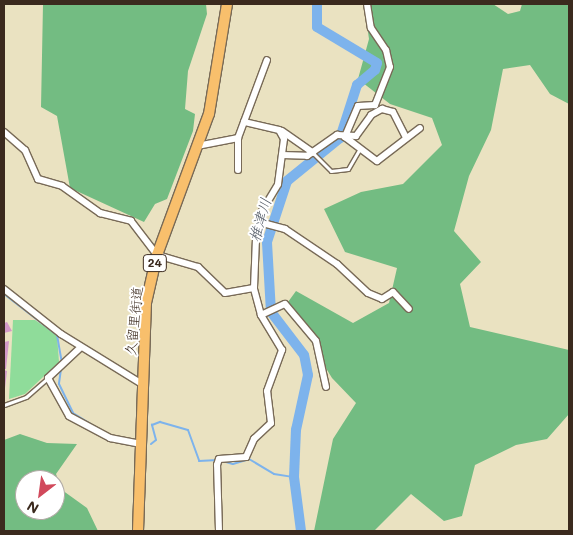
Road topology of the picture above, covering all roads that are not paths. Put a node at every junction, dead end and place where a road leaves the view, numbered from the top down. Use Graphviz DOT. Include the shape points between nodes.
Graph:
graph roads {
  1 [pos="227,4"];
  2 [pos="367,4"];
  3 [pos="267,60"];
  4 [pos="244,122"];
  5 [pos="420,128"];
  6 [pos="278,130"];
  7 [pos="4,132"];
  8 [pos="345,137"];
  9 [pos="238,138"];
  10 [pos="406,138"];
  11 [pos="197,146"];
  12 [pos="359,150"];
  13 [pos="313,153"];
  14 [pos="282,154"];
  15 [pos="238,170"];
  16 [pos="259,222"];
  17 [pos="157,255"];
  18 [pos="254,288"];
  19 [pos="4,289"];
  20 [pos="409,309"];
  21 [pos="261,315"];
  22 [pos="81,347"];
  23 [pos="48,378"];
  24 [pos="142,384"];
  25 [pos="326,387"];
  26 [pos="4,405"];
  27 [pos="142,444"];
  28 [pos="138,531"];
  29 [pos="218,531"];
  1 -- 11 [label="main road, 久留里街道 / 24" via="210,105"];
  2 -- 8 [label="street" via="372,28 386,50 390,67 375,105 358,106"];
  3 -- 4 [label="street"];
  4 -- 6 [label="street"];
  4 -- 9 [label="street"];
  5 -- 10 [label="street"];
  6 -- 13 [label="street"];
  6 -- 14 [label="street" via="284,139"];
  7 -- 17 [label="street" via="25,150 38,179 62,186 100,213 131,221"];
  8 -- 10 [label="street" via="361,134 371,115 388,108"];
  8 -- 12 [label="street"];
  8 -- 13 [label="street" via="337,135"];
  9 -- 11 [label="street"];
  9 -- 15 [label="street"];
  10 -- 12 [label="street" via="376,161"];
  11 -- 17 [label="main road, 久留里街道 / 24"];
  12 -- 13 [label="lane" via="348,169 331,171"];
  13 -- 14 [label="street"];
  14 -- 16 [label="street" via="278,184"];
  16 -- 18 [label="street"];
  16 -- 20 [label="street" via="285,229 337,264 368,293 382,299 393,292"];
  17 -- 18 [label="street" via="198,267 225,293"];
  17 -- 24 [label="main road, 久留里街道 / 24" via="146,303"];
  18 -- 21 [label="street"];
  19 -- 22 [label="street"];
  21 -- 25 [label="street" via="285,304 316,341"];
  21 -- 29 [label="street" via="282,350 267,391 271,423 254,439 246,457 220,459 217,464"];
  22 -- 23 [label="street"];
  22 -- 24 [label="street"];
  23 -- 26 [label="lane" via="26,397"];
  23 -- 27 [label="street" via="76,422 110,438"];
  24 -- 27 [label="main road, 久留里街道 / 24"];
  27 -- 28 [label="main road, 久留里街道 / 24"];
}
